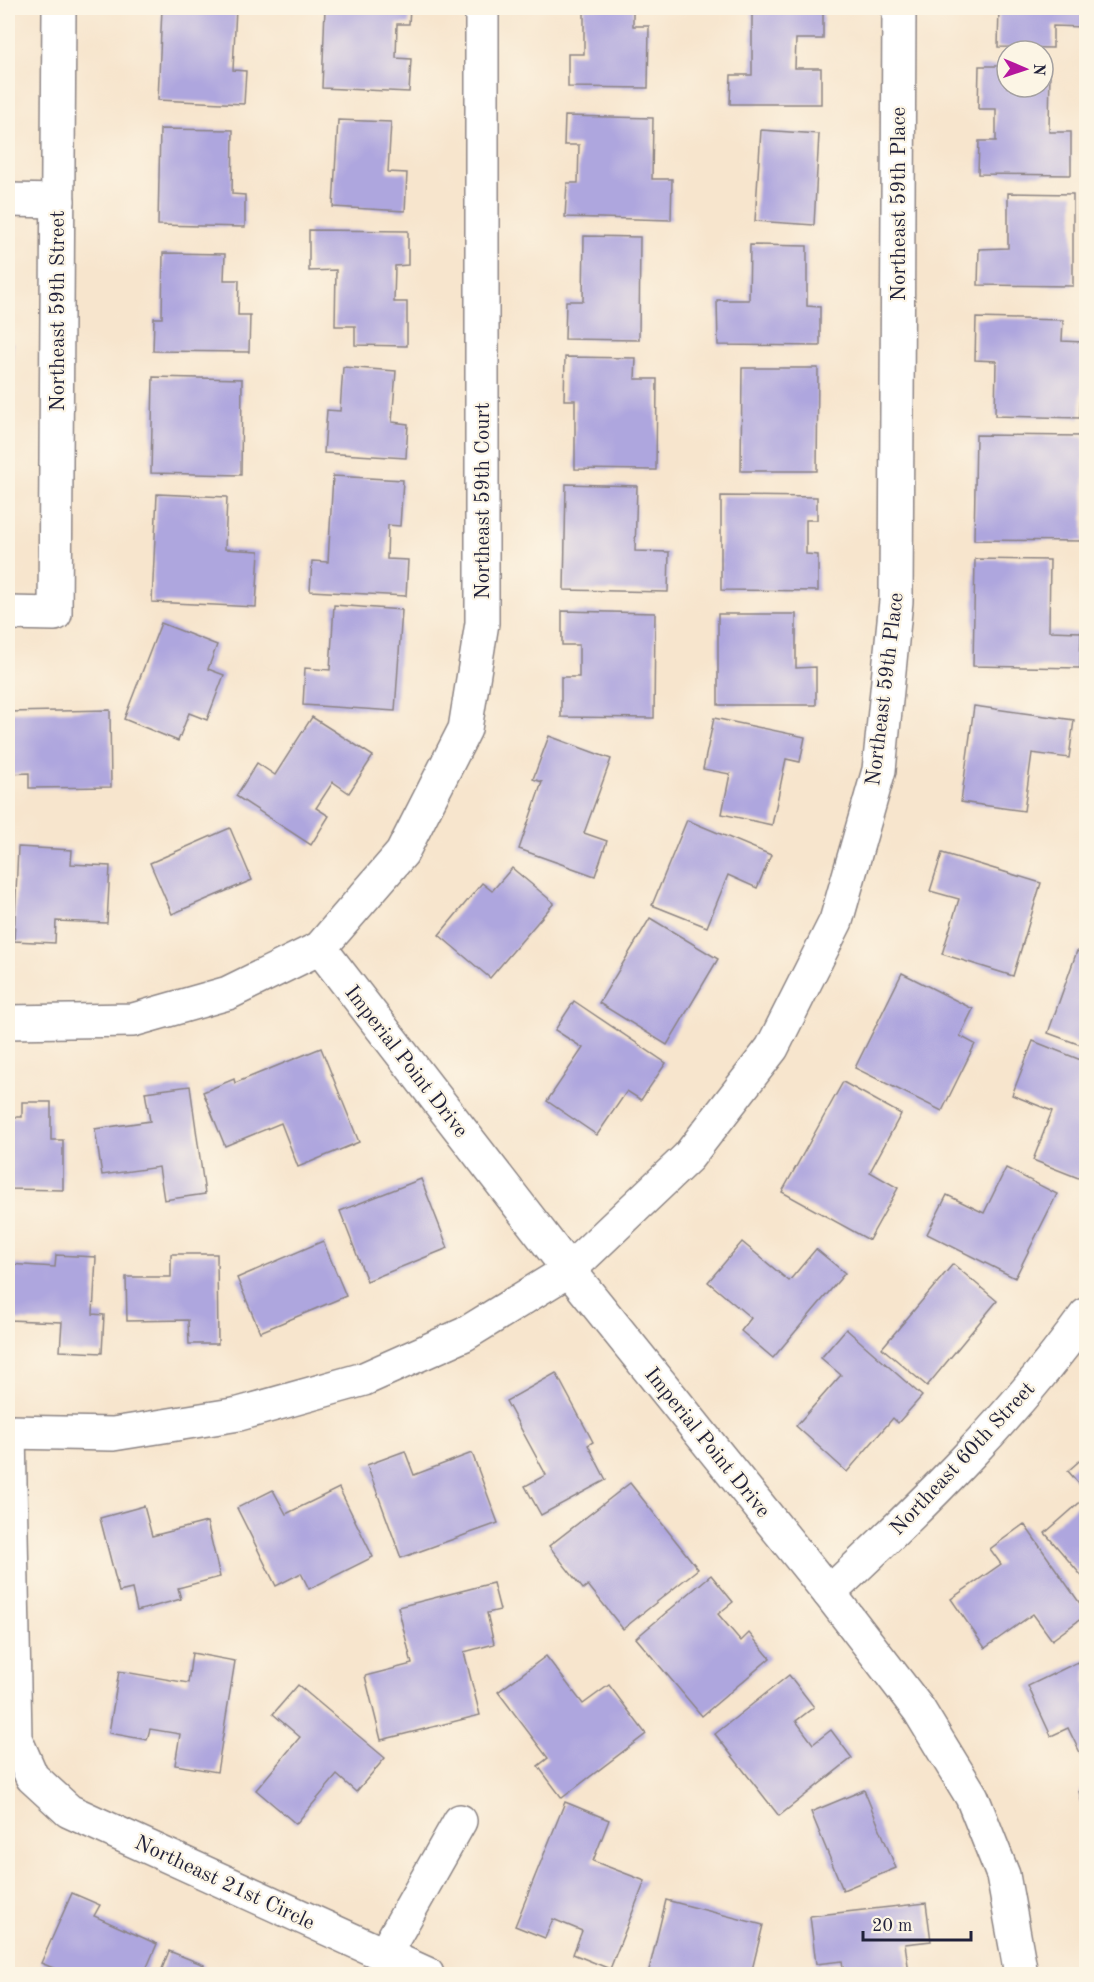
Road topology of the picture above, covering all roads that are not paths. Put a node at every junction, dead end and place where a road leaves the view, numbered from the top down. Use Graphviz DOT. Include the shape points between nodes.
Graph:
graph roads {
  1 [pos="59,8"];
  2 [pos="482,8"];
  3 [pos="899,8"];
  4 [pos="8,200"];
  5 [pos="58,201"];
  6 [pos="8,613"];
  7 [pos="320,948"];
  8 [pos="8,1022"];
  9 [pos="570,1270"];
  10 [pos="1086,1315"];
  11 [pos="8,1432"];
  12 [pos="830,1593"];
  13 [pos="460,1821"];
  14 [pos="384,1955"];
  15 [pos="427,1974"];
  16 [pos="1021,1974"];
  1 -- 5 [label="street, Northeast 59th Street"];
  2 -- 7 [label="street, Northeast 59th Court" via="482,623 465,729 402,853"];
  3 -- 9 [label="street, Northeast 59th Place" via="897,601 879,770 836,921 772,1048 688,1156"];
  4 -- 5 [label="street"];
  5 -- 6 [label="street, Northeast 59th Street" via="55,614"];
  7 -- 8 [label="street" via="228,993 133,1020"];
  7 -- 9 [label="street, Imperial Point Drive"];
  9 -- 11 [label="street, Northeast 59th Place" via="465,1334 364,1379 239,1414 112,1434"];
  9 -- 12 [label="street, Imperial Point Drive"];
  10 -- 12 [label="street, Northeast 60th Street" via="995,1429 913,1515"];
  11 -- 14 [label="street, Northeast 21st Circle" via="15,1738 32,1777 69,1811"];
  12 -- 16 [label="street, Imperial Point Drive" via="919,1710 972,1797 1003,1875"];
  13 -- 14 [label="street"];
  14 -- 15 [label="street, Northeast 21st Circle"];
}
